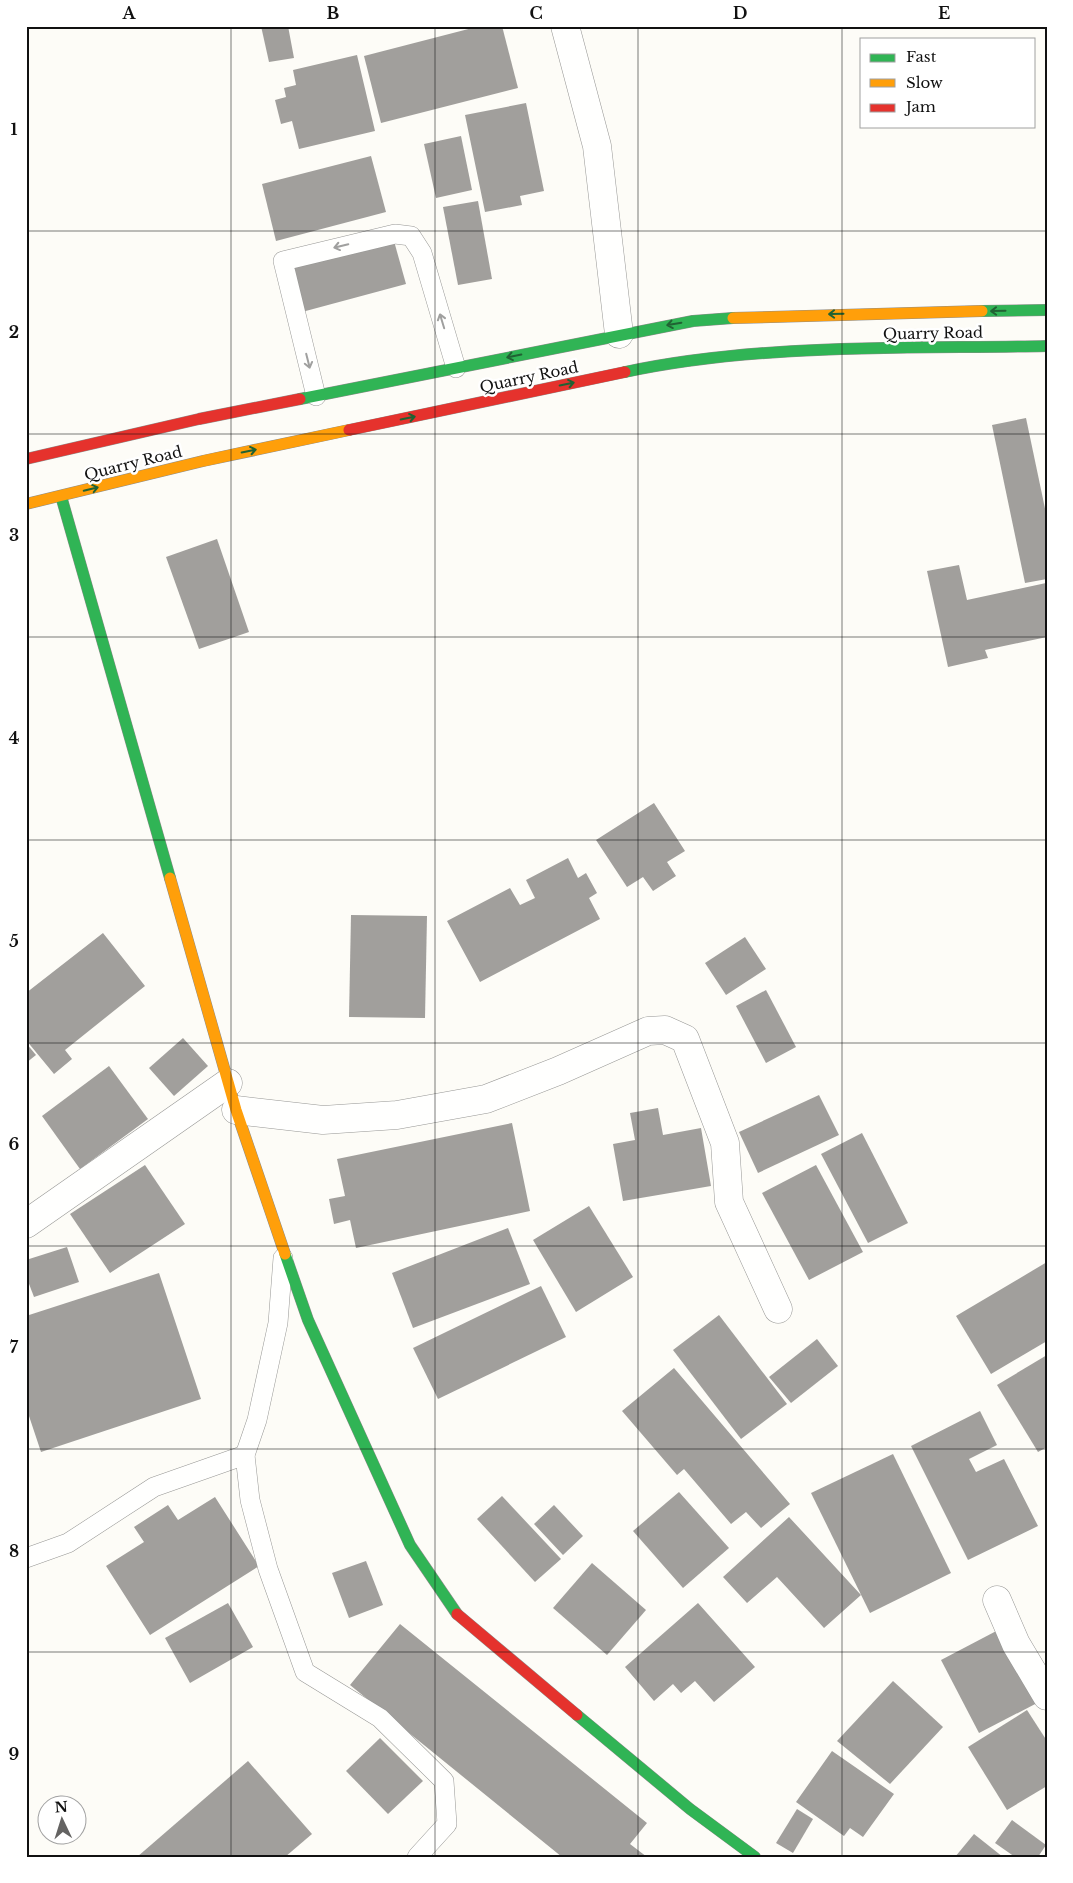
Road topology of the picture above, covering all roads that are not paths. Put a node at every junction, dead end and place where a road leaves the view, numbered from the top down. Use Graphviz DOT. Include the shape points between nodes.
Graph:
graph roads {
  1 [pos="565,26"];
  2 [pos="1047,310"];
  3 [pos="619,334"];
  4 [pos="1047,346"];
  5 [pos="456,368"];
  6 [pos="316,396"];
  7 [pos="26,459"];
  8 [pos="61,496"];
  9 [pos="26,504"];
  10 [pos="228,1083"];
  11 [pos="236,1110"];
  12 [pos="26,1224"];
  13 [pos="284,1250"];
  14 [pos="778,1309"];
  15 [pos="245,1455"];
  16 [pos="26,1558"];
  17 [pos="998,1600"];
  18 [pos="1047,1696"];
  19 [pos="417,1857"];
  20 [pos="755,1857"];
  1 -- 3 [label="street" via="596,146"];
  2 -- 3 [label="main road, Quarry Road, one-way" via="753,316 693,321"];
  3 -- 5 [label="main road, Quarry Road, one-way"];
  8 -- 4 [label="main road, Quarry Road, one-way" via="203,461 642,368 782,352"];
  5 -- 6 [label="main road, Quarry Road"];
  5 -- 6 [label="lane, one-way" via="422,253 411,236 394,234 283,261"];
  6 -- 7 [label="main road, Quarry Road"];
  8 -- 9 [label="main road, Quarry Road"];
  8 -- 10 [label="main road"];
  10 -- 11 [label="main road"];
  10 -- 12 [label="street"];
  11 -- 13 [label="main road"];
  11 -- 14 [label="street" via="323,1120 397,1115 486,1099 648,1031 665,1030 684,1039 725,1144 729,1202"];
  13 -- 15 [label="lane" via="278,1322 257,1420"];
  13 -- 20 [label="main road" via="308,1320 410,1545 457,1615 690,1809"];
  15 -- 16 [label="lane" via="154,1487 68,1543"];
  15 -- 19 [label="lane" via="250,1500 268,1569 305,1672 380,1718 444,1780 448,1824"];
  17 -- 18 [label="street" via="1016,1644"];
}
